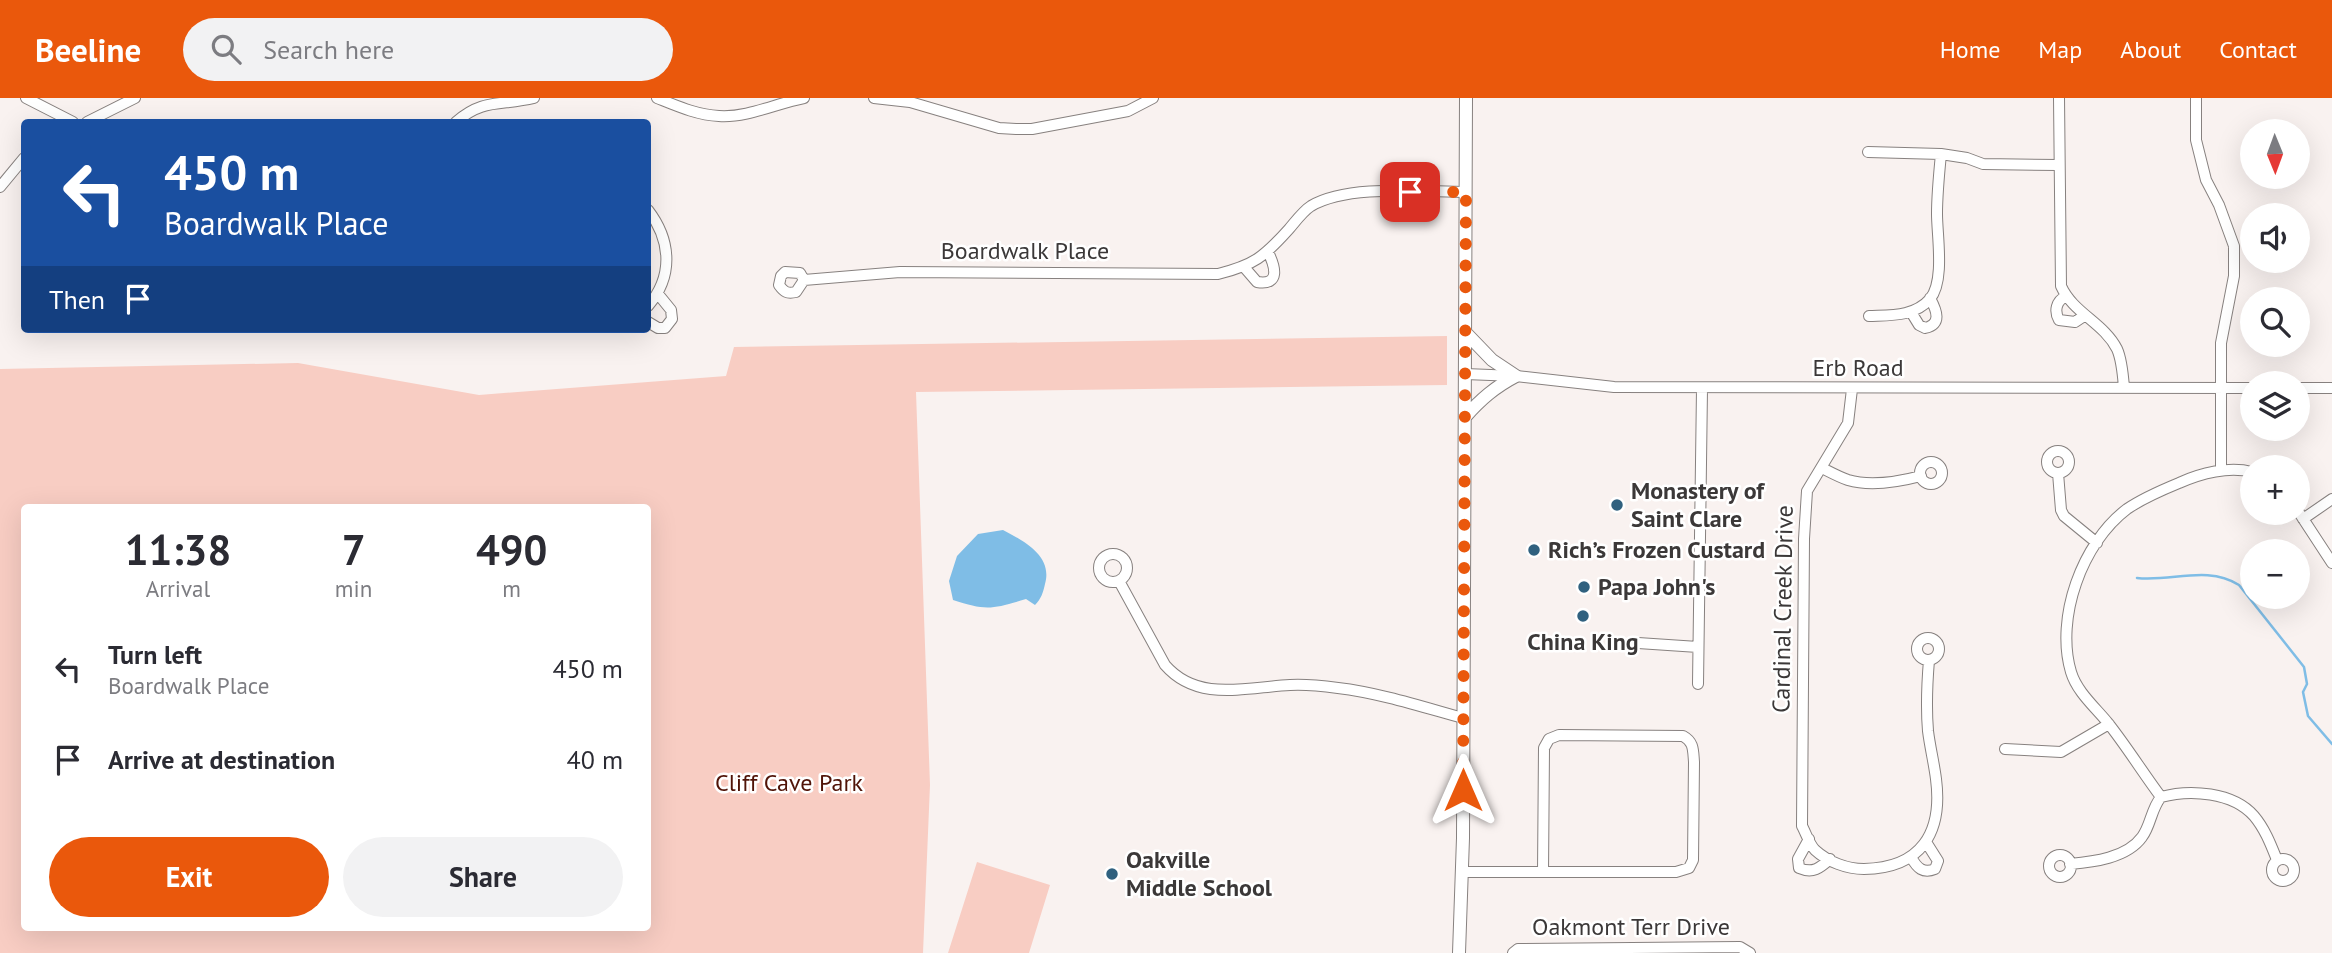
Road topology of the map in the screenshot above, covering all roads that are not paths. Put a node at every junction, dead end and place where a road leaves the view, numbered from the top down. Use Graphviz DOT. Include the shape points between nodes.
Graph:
graph roads {
  1 [pos="26,98"];
  2 [pos="135,98"];
  3 [pos="534,98"];
  4 [pos="657,98"];
  5 [pos="804,98"];
  6 [pos="874,98"];
  7 [pos="1153,98"];
  8 [pos="2059,98"];
  9 [pos="2196,98"];
  10 [pos="1466,99"];
  11 [pos="67,119"];
  12 [pos="93,119"];
  13 [pos="460,119"];
  14 [pos="1868,152"];
  15 [pos="1941,154"];
  16 [pos="21,162"];
  17 [pos="2058,165"];
  18 [pos="0,187"];
  19 [pos="1466,192"];
  20 [pos="651,215"];
  21 [pos="1268,252"];
  22 [pos="1244,267"];
  23 [pos="804,280"];
  24 [pos="658,294"];
  25 [pos="2066,296"];
  26 [pos="1930,298"];
  27 [pos="651,302"];
  28 [pos="1911,312"];
  29 [pos="1869,316"];
  30 [pos="2084,316"];
  31 [pos="651,324"];
  32 [pos="1466,333"];
  33 [pos="1465,374"];
  34 [pos="1516,376"];
  35 [pos="1702,388"];
  36 [pos="2124,388"];
  37 [pos="2221,388"];
  38 [pos="2240,388"];
  39 [pos="2310,388"];
  40 [pos="2332,388"];
  41 [pos="1852,389"];
  42 [pos="1465,417"];
  43 [pos="1822,468"];
  44 [pos="2221,471"];
  45 [pos="2240,472"];
  46 [pos="2058,473"];
  47 [pos="1921,476"];
  48 [pos="2332,499"];
  49 [pos="2310,510"];
  50 [pos="2307,525"];
  51 [pos="2097,543"];
  52 [pos="2332,563"];
  53 [pos="1119,581"];
  54 [pos="1637,643"];
  55 [pos="1698,647"];
  56 [pos="1928,660"];
  57 [pos="1698,684"];
  58 [pos="1463,718"];
  59 [pos="2109,724"];
  60 [pos="2005,749"];
  61 [pos="2161,797"];
  62 [pos="1809,839"];
  63 [pos="1926,842"];
  64 [pos="1911,857"];
  65 [pos="1830,859"];
  66 [pos="2277,860"];
  67 [pos="2070,864"];
  68 [pos="1462,872"];
  69 [pos="1543,872"];
  70 [pos="1459,953"];
  71 [pos="1513,953"];
  72 [pos="1750,953"];
  1 -- 11 [label="street"];
  2 -- 12 [label="street"];
  3 -- 13 [label="street" via="482,105"];
  4 -- 5 [label="street" via="720,116"];
  6 -- 7 [label="street" via="910,102 999,128 1032,129 1128,111"];
  8 -- 17 [label="street"];
  9 -- 37 [label="street" via="2196,140 2206,180 2234,247 2234,276 2221,344"];
  10 -- 19 [label="main road"];
  14 -- 15 [label="street"];
  15 -- 17 [label="street" via="1983,164"];
  15 -- 26 [label="street" via="1939,268"];
  16 -- 18 [label="street"];
  17 -- 25 [label="street" via="2061,286"];
  19 -- 21 [label="street, Boardwalk Place" via="1354,192 1329,198 1309,207"];
  19 -- 32 [label="main road"];
  20 -- 24 [label="street" via="667,251 667,269"];
  21 -- 22 [label="street, Boardwalk Place"];
  21 -- 22 [label="street" via="1275,266 1272,279 1257,282"];
  22 -- 23 [label="street, Boardwalk Place" via="1218,274 900,272"];
  24 -- 27 [label="street"];
  24 -- 31 [label="street" via="671,310 672,319 665,328"];
  25 -- 30 [label="street"];
  25 -- 30 [label="street" via="2057,305 2059,320 2075,322"];
  26 -- 28 [label="street"];
  26 -- 28 [label="street" via="1938,314 1932,327 1919,326"];
  28 -- 29 [label="street"];
  30 -- 36 [label="street" via="2117,350"];
  32 -- 33 [label="main road"];
  32 -- 34 [label="main road" via="1492,360"];
  33 -- 34 [label="street, Erb Road"];
  33 -- 42 [label="main road"];
  34 -- 35 [label="street, Erb Road" via="1614,387"];
  34 -- 42 [label="main road" via="1483,397"];
  35 -- 41 [label="street, Erb Road"];
  35 -- 55 [label="street"];
  36 -- 37 [label="street, Erb Road"];
  36 -- 41 [label="street, Erb Road"];
  37 -- 38 [label="street, Erb Road"];
  37 -- 44 [label="street"];
  39 -- 40 [label="street"];
  41 -- 43 [label="street, Cardinal Creek Drive" via="1848,424"];
  42 -- 58 [label="main road"];
  43 -- 47 [label="street" via="1849,480 1868,482"];
  43 -- 62 [label="street, Cardinal Creek Drive" via="1807,491 1804,539 1802,826"];
  44 -- 45 [label="street"];
  44 -- 51 [label="street" via="2194,476 2134,505"];
  46 -- 51 [label="street" via="2064,516"];
  48 -- 49 [label="street"];
  50 -- 52 [label="street"];
  51 -- 59 [label="street" via="2069,607 2068,657 2079,689"];
  53 -- 58 [label="street" via="1165,665 1191,685 1211,689 1341,688"];
  54 -- 55 [label="street"];
  55 -- 57 [label="street"];
  56 -- 63 [label="street" via="1926,708 1937,805"];
  58 -- 68 [label="main road"];
  59 -- 60 [label="street" via="2061,752"];
  59 -- 61 [label="street"];
  61 -- 66 [label="street" via="2204,794 2236,802 2263,828"];
  61 -- 67 [label="street" via="2142,837 2128,849 2094,862"];
  62 -- 65 [label="street"];
  62 -- 65 [label="street, Cardinal Creek Drive" via="1798,859 1799,868 1810,871"];
  63 -- 64 [label="street"];
  63 -- 64 [label="street" via="1938,862 1936,869 1917,868"];
  64 -- 65 [label="street" via="1878,869 1841,866"];
  68 -- 69 [label="street"];
  68 -- 70 [label="main road"];
  69 -- 69 [label="street" via="1544,748 1549,739 1559,735 1683,736 1689,740 1693,747 1693,860 1689,868 1676,872"];
  71 -- 72 [label="street, Oakmont Terr Drive" via="1518,948 1740,947"];
}
